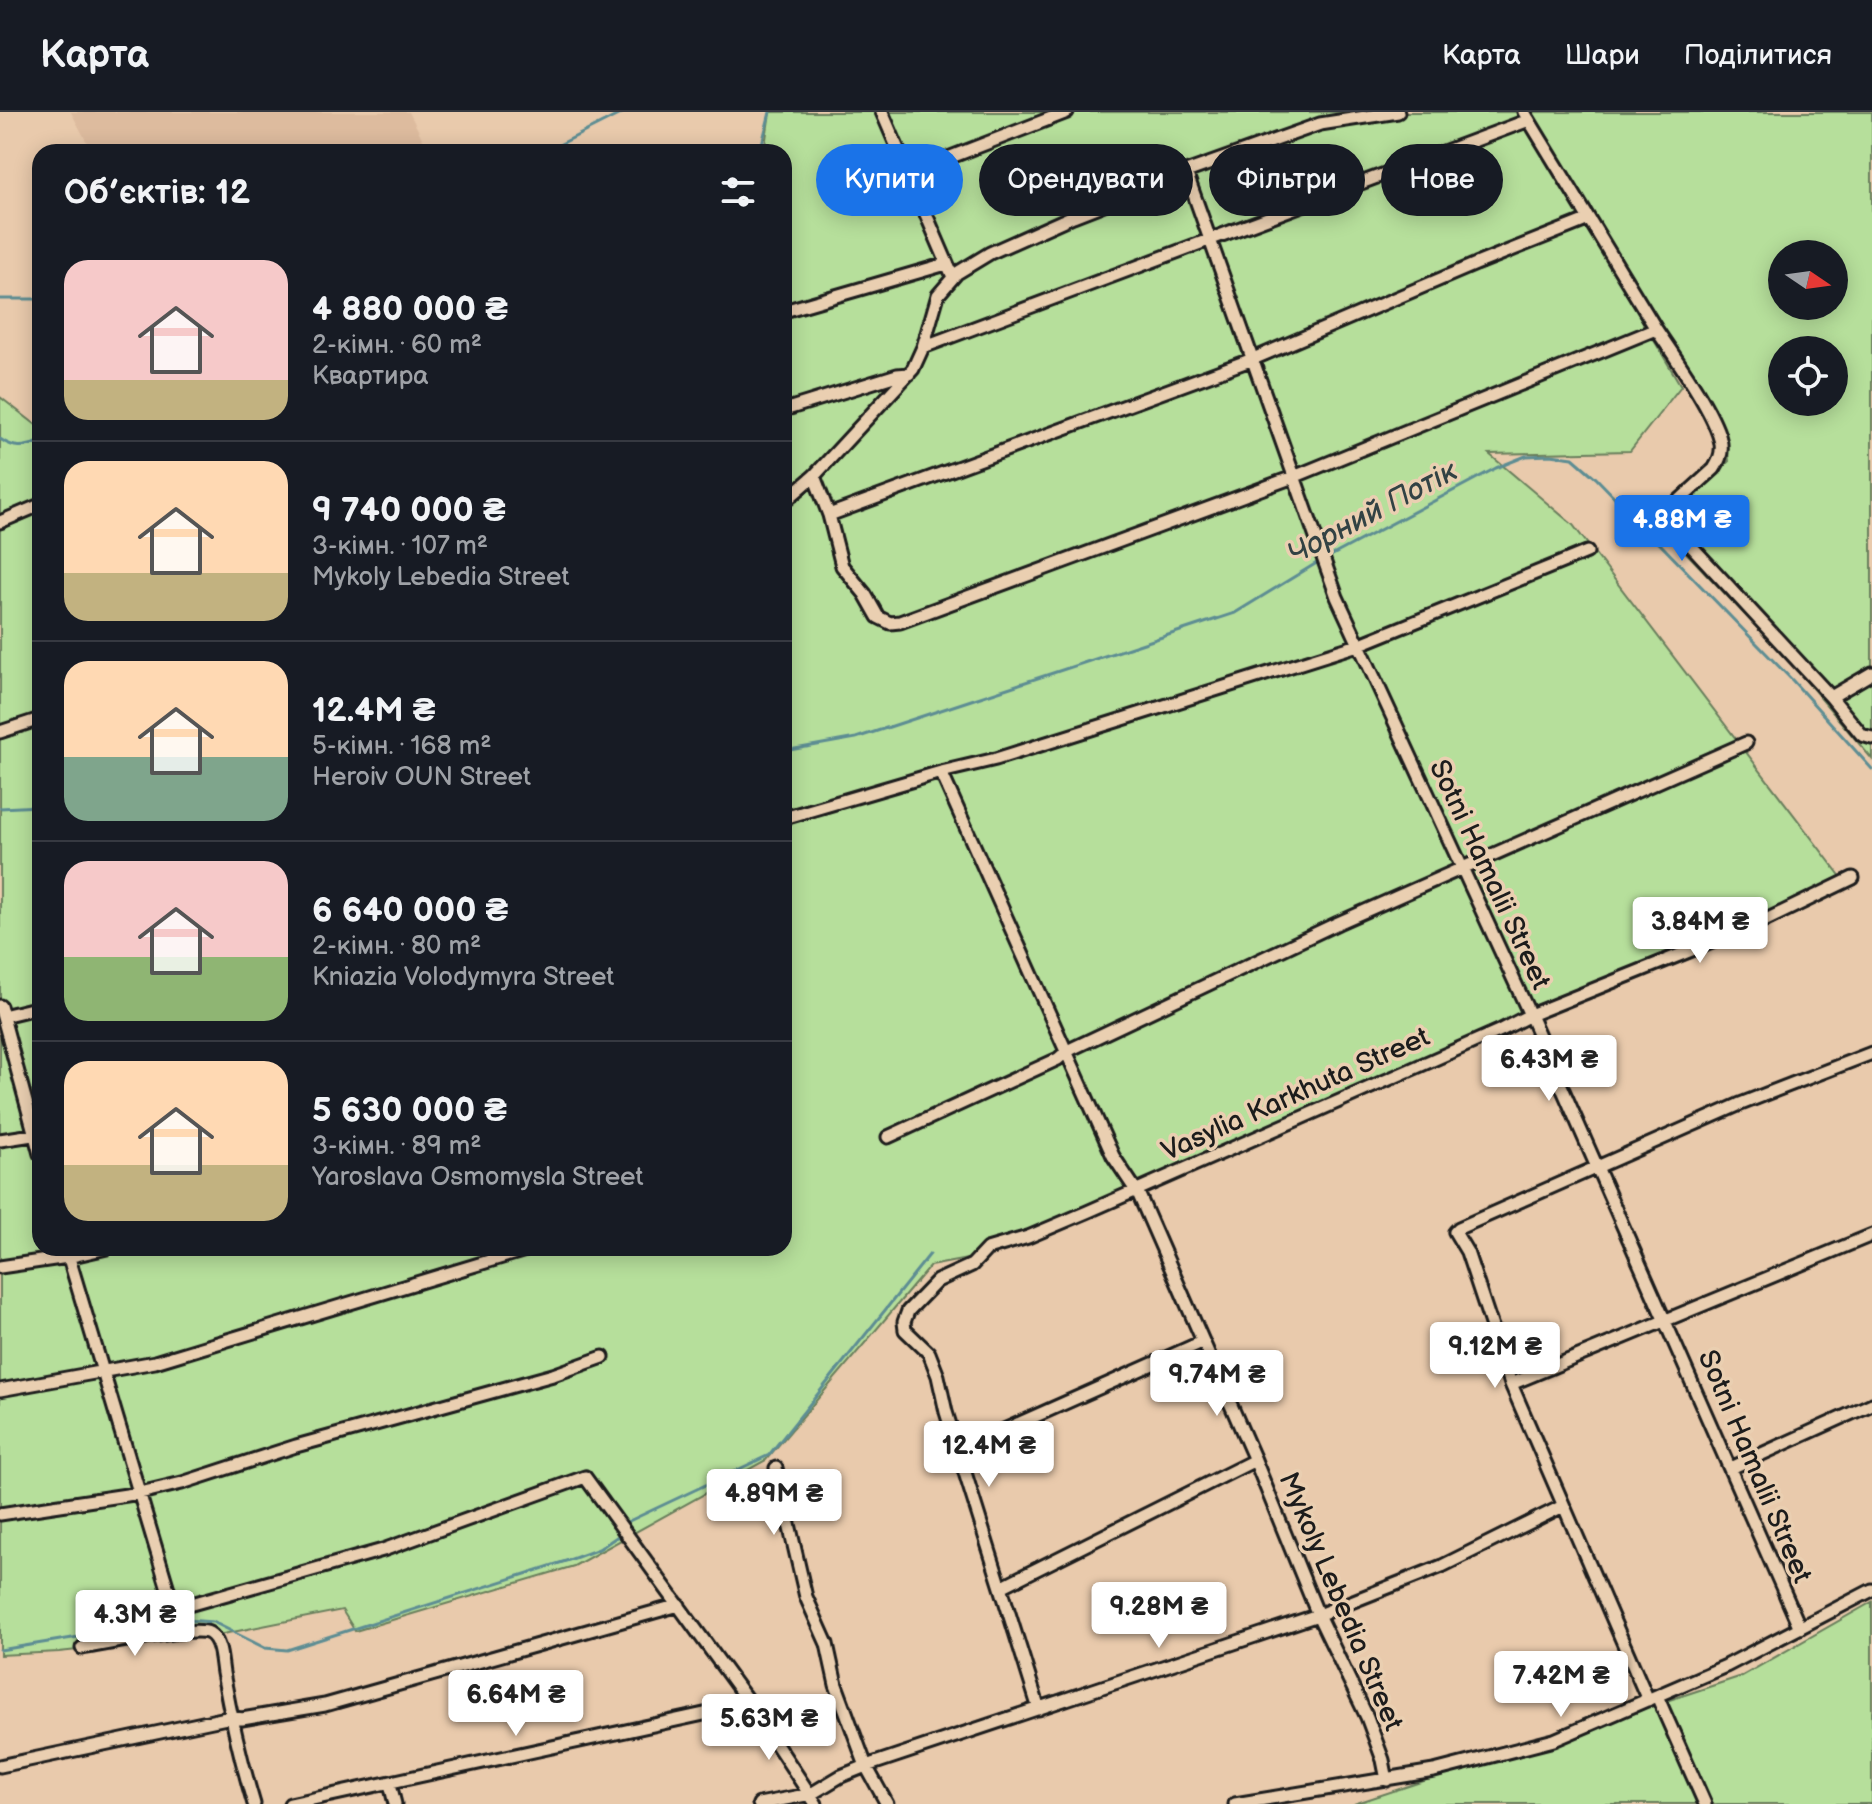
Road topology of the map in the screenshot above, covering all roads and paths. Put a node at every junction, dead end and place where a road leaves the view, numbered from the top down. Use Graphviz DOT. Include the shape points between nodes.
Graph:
graph roads {
  1 [pos="882,112"];
  2 [pos="1067,112"];
  3 [pos="1398,112"];
  4 [pos="1342,116"];
  5 [pos="1526,116"];
  6 [pos="895,144"];
  7 [pos="963,152"];
  8 [pos="1193,169"];
  9 [pos="1193,191"];
  10 [pos="925,216"];
  11 [pos="1073,216"];
  12 [pos="1589,219"];
  13 [pos="1211,240"];
  14 [pos="946,264"];
  15 [pos="953,277"];
  16 [pos="792,309"];
  17 [pos="1656,329"];
  18 [pos="923,347"];
  19 [pos="1253,359"];
  20 [pos="909,374"];
  21 [pos="792,408"];
  22 [pos="814,476"];
  23 [pos="1296,476"];
  24 [pos="792,495"];
  25 [pos="32,508"];
  26 [pos="829,515"];
  27 [pos="0,522"];
  28 [pos="1587,552"];
  29 [pos="1358,645"];
  30 [pos="1872,673"];
  31 [pos="1831,697"];
  32 [pos="32,722"];
  33 [pos="0,732"];
  34 [pos="1872,738"];
  35 [pos="1746,743"];
  36 [pos="941,772"];
  37 [pos="792,816"];
  38 [pos="1462,869"];
  39 [pos="1853,878"];
  40 [pos="32,1008"];
  41 [pos="2,1011"];
  42 [pos="1530,1015"];
  43 [pos="1067,1051"];
  44 [pos="1872,1053"];
  45 [pos="32,1116"];
  46 [pos="32,1135"];
  47 [pos="888,1137"];
  48 [pos="0,1140"];
  49 [pos="1596,1170"];
  50 [pos="1136,1190"];
  51 [pos="1872,1235"];
  52 [pos="53,1256"];
  53 [pos="68,1256"];
  54 [pos="506,1256"];
  55 [pos="0,1267"];
  56 [pos="1666,1319"];
  57 [pos="1202,1342"];
  58 [pos="603,1357"];
  59 [pos="105,1373"];
  60 [pos="1511,1384"];
  61 [pos="0,1390"];
  62 [pos="1872,1404"];
  63 [pos="959,1450"];
  64 [pos="1255,1460"];
  65 [pos="776,1468"];
  66 [pos="1731,1468"];
  67 [pos="140,1493"];
  68 [pos="1563,1506"];
  69 [pos="0,1514"];
  70 [pos="1001,1587"];
  71 [pos="1872,1590"];
  72 [pos="679,1605"];
  73 [pos="1318,1615"];
  74 [pos="1800,1628"];
  75 [pos="82,1648"];
  76 [pos="1652,1698"];
  77 [pos="750,1704"];
  78 [pos="1039,1709"];
  79 [pos="231,1717"];
  80 [pos="0,1766"];
  81 [pos="866,1766"];
  82 [pos="1387,1780"];
  83 [pos="390,1784"];
  84 [pos="814,1799"];
  85 [pos="254,1804"];
  86 [pos="290,1804"];
  87 [pos="395,1804"];
  88 [pos="759,1804"];
  89 [pos="887,1804"];
  90 [pos="1235,1804"];
  91 [pos="1705,1804"];
  1 -- 6 [label="street"];
  2 -- 7 [label="street"];
  3 -- 4 [label="street"];
  4 -- 8 [label="street"];
  5 -- 12 [label="street"];
  5 -- 13 [label="street"];
  9 -- 13 [label="street, Sotni Hamalii Street"];
  10 -- 14 [label="street"];
  11 -- 15 [label="street" via="990,253"];
  12 -- 17 [label="street"];
  12 -- 19 [label="street"];
  13 -- 18 [label="street"];
  13 -- 19 [label="street, Sotni Hamalii Street"];
  14 -- 15 [label="street"];
  14 -- 16 [label="street"];
  15 -- 18 [label="street" via="934,306"];
  17 -- 23 [label="street"];
  17 -- 31 [label="street" via="1714,423 1722,448 1714,469 1672,507 1671,524"];
  18 -- 20 [label="street"];
  19 -- 23 [label="street, Sotni Hamalii Street"];
  19 -- 26 [label="street"];
  20 -- 21 [label="street"];
  20 -- 22 [label="street"];
  22 -- 24 [label="street"];
  22 -- 26 [label="street"];
  23 -- 26 [label="street" via="890,623 878,617 842,566"];
  23 -- 29 [label="street, Sotni Hamalii Street"];
  25 -- 27 [label="street"];
  28 -- 29 [label="street"];
  29 -- 36 [label="street"];
  29 -- 38 [label="street, Sotni Hamalii Street"];
  30 -- 31 [label="street"];
  31 -- 34 [label="street" via="1862,735"];
  32 -- 33 [label="street"];
  35 -- 38 [label="street"];
  36 -- 37 [label="street"];
  36 -- 43 [label="street, Mykoly Lebedia Street"];
  38 -- 42 [label="street, Sotni Hamalii Street"];
  38 -- 43 [label="street"];
  39 -- 42 [label="street, Vasylia Karkhuta Street" via="1764,921"];
  40 -- 41 [label="street"];
  41 -- 45 [label="street"];
  42 -- 49 [label="street, Sotni Hamalii Street"];
  42 -- 50 [label="street, Vasylia Karkhuta Street"];
  43 -- 47 [label="street"];
  43 -- 50 [label="street, Mykoly Lebedia Street" via="1113,1156"];
  44 -- 49 [label="street" via="1738,1105"];
  46 -- 48 [label="street"];
  49 -- 56 [label="street, Sotni Hamalii Street"];
  49 -- 60 [label="street" via="1455,1232 1467,1252"];
  50 -- 57 [label="street, Mykoly Lebedia Street"];
  50 -- 63 [label="street, Vasylia Karkhuta Street" via="1044,1231 987,1249 972,1265 937,1281 908,1311 906,1334 931,1357"];
  51 -- 56 [label="street"];
  52 -- 55 [label="street"];
  53 -- 59 [label="street"];
  54 -- 59 [label="street"];
  56 -- 60 [label="street"];
  56 -- 66 [label="street, Sotni Hamalii Street"];
  57 -- 63 [label="street"];
  57 -- 64 [label="street, Mykoly Lebedia Street"];
  58 -- 67 [label="street"];
  59 -- 61 [label="street"];
  59 -- 67 [label="street"];
  60 -- 68 [label="street"];
  62 -- 66 [label="street"];
  63 -- 70 [label="street"];
  64 -- 70 [label="street"];
  64 -- 73 [label="street, Mykoly Lebedia Street"];
  65 -- 81 [label="street" via="806,1597 827,1644"];
  66 -- 74 [label="street, Sotni Hamalii Street"];
  67 -- 69 [label="street"];
  67 -- 72 [label="street" via="174,1609 383,1550 585,1477"];
  68 -- 73 [label="street" via="1442,1566"];
  68 -- 76 [label="street"];
  70 -- 78 [label="street"];
  71 -- 74 [label="street"];
  72 -- 77 [label="street"];
  72 -- 79 [label="street" via="325,1705"];
  73 -- 78 [label="street"];
  73 -- 82 [label="street, Mykoly Lebedia Street" via="1367,1717"];
  74 -- 76 [label="street"];
  75 -- 79 [label="street" via="205,1632 216,1640"];
  76 -- 82 [label="street" via="1526,1749"];
  76 -- 91 [label="street"];
  77 -- 83 [label="street"];
  77 -- 84 [label="street"];
  78 -- 81 [label="street"];
  79 -- 80 [label="street"];
  79 -- 85 [label="street"];
  81 -- 84 [label="street" via="841,1776"];
  81 -- 89 [label="street"];
  82 -- 90 [label="street"];
  83 -- 86 [label="street"];
  83 -- 87 [label="street"];
  84 -- 88 [label="street"];
}
